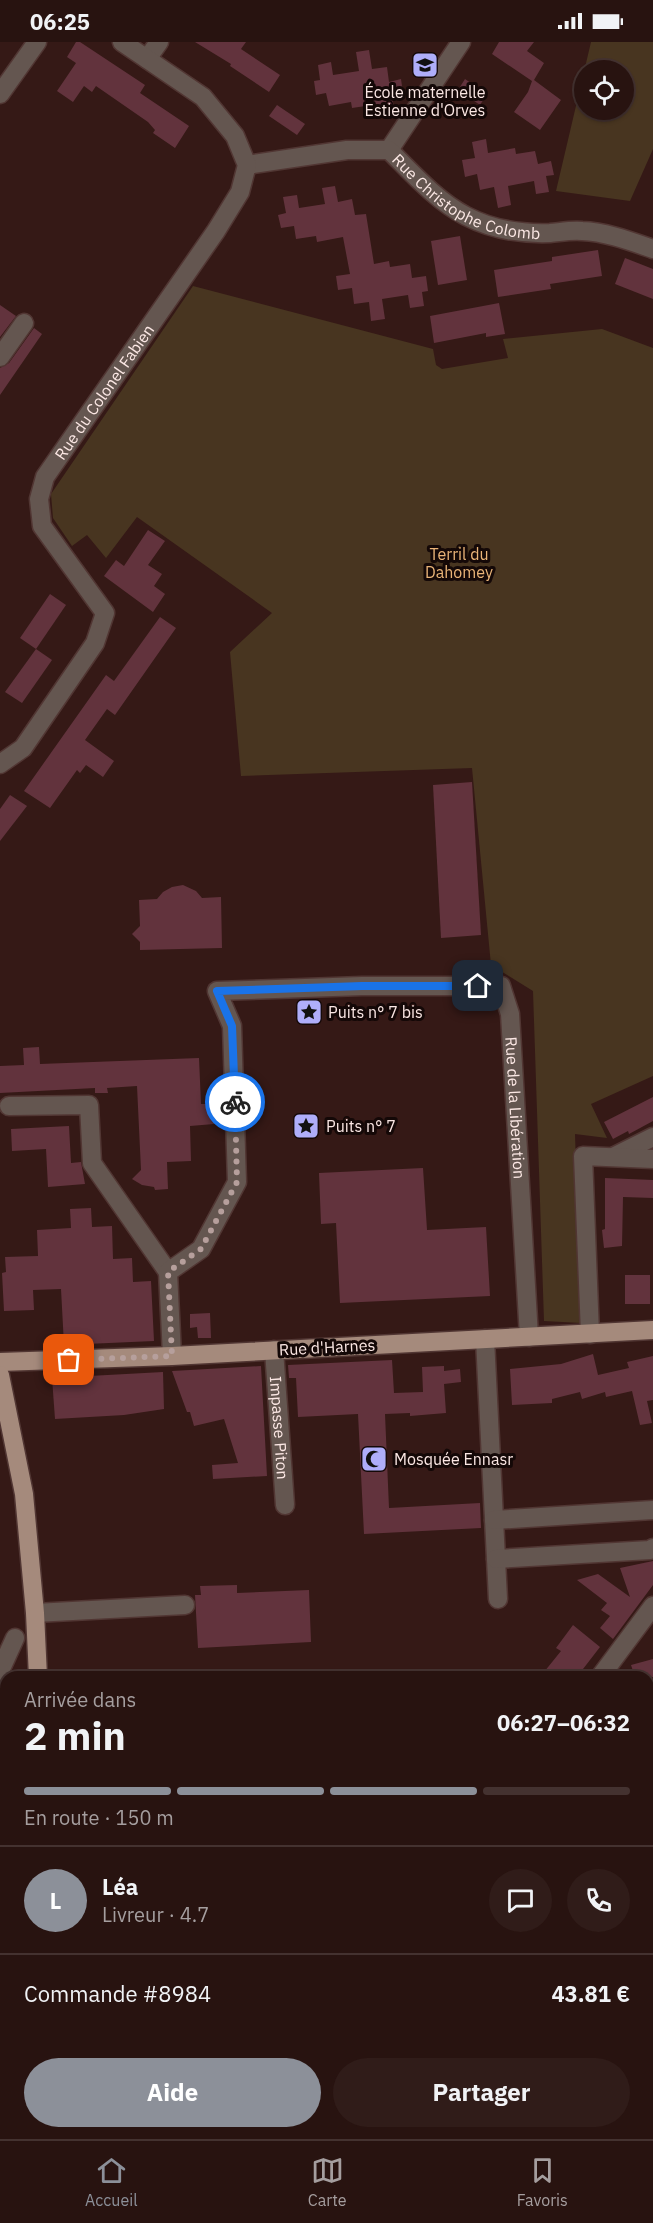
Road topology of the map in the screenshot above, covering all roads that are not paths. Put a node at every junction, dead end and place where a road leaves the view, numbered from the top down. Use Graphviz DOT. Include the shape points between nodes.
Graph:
graph roads {
  1 [pos="37,42"];
  2 [pos="122,42"];
  3 [pos="159,42"];
  4 [pos="461,42"];
  5 [pos="147,58"];
  6 [pos="1,90"];
  7 [pos="389,150"];
  8 [pos="247,165"];
  9 [pos="653,249"];
  10 [pos="24,323"];
  11 [pos="0,357"];
  12 [pos="0,764"];
  13 [pos="9,1106"];
  14 [pos="653,1137"];
  15 [pos="613,1157"];
  16 [pos="653,1159"];
  17 [pos="168,1272"];
  18 [pos="653,1330"];
  19 [pos="590,1334"];
  20 [pos="529,1337"];
  21 [pos="485,1339"];
  22 [pos="274,1350"];
  23 [pos="172,1356"];
  24 [pos="0,1362"];
  25 [pos="0,1375"];
  26 [pos="285,1505"];
  27 [pos="653,1510"];
  28 [pos="494,1520"];
  29 [pos="653,1548"];
  30 [pos="496,1559"];
  31 [pos="498,1599"];
  32 [pos="186,1605"];
  33 [pos="653,1606"];
  34 [pos="35,1613"];
  35 [pos="15,1638"];
  36 [pos="0,1671"];
  37 [pos="38,1671"];
  38 [pos="604,1671"];
  1 -- 6 [label="street"];
  2 -- 5 [label="street"];
  3 -- 5 [label="street"];
  4 -- 7 [label="street"];
  5 -- 8 [label="street" via="202,97 235,136"];
  7 -- 8 [label="street, Rue Christophe Colomb" via="347,150"];
  7 -- 9 [label="street, Rue Christophe Colomb" via="441,198 465,216 481,222 517,232 582,231"];
  8 -- 12 [label="street, Rue du Colonel Fabien" via="240,192 216,231 45,477 39,499 42,526 105,613 95,643 23,748"];
  10 -- 11 [label="street"];
  13 -- 17 [label="street" via="88,1105 92,1163"];
  14 -- 15 [label="street"];
  15 -- 16 [label="street"];
  15 -- 19 [label="street" via="583,1156"];
  17 -- 20 [label="street, Rue de la Libération" via="201,1249 237,1182 232,1026 217,991 501,986 510,1014"];
  17 -- 23 [label="street"];
  18 -- 19 [label="main road, Rue d'Harnes"];
  19 -- 20 [label="main road, Rue d'Harnes"];
  20 -- 21 [label="main road, Rue d'Harnes"];
  21 -- 22 [label="main road, Rue d'Harnes"];
  21 -- 28 [label="street"];
  22 -- 23 [label="main road, Rue d'Harnes"];
  22 -- 26 [label="street, Impasse Piton"];
  23 -- 24 [label="main road, Rue d'Harnes"];
  25 -- 34 [label="main road" via="24,1494"];
  27 -- 28 [label="street"];
  28 -- 30 [label="street"];
  29 -- 30 [label="street"];
  30 -- 31 [label="street"];
  32 -- 34 [label="street"];
  33 -- 38 [label="street"];
  34 -- 37 [label="main road"];
  35 -- 36 [label="street"];
}
